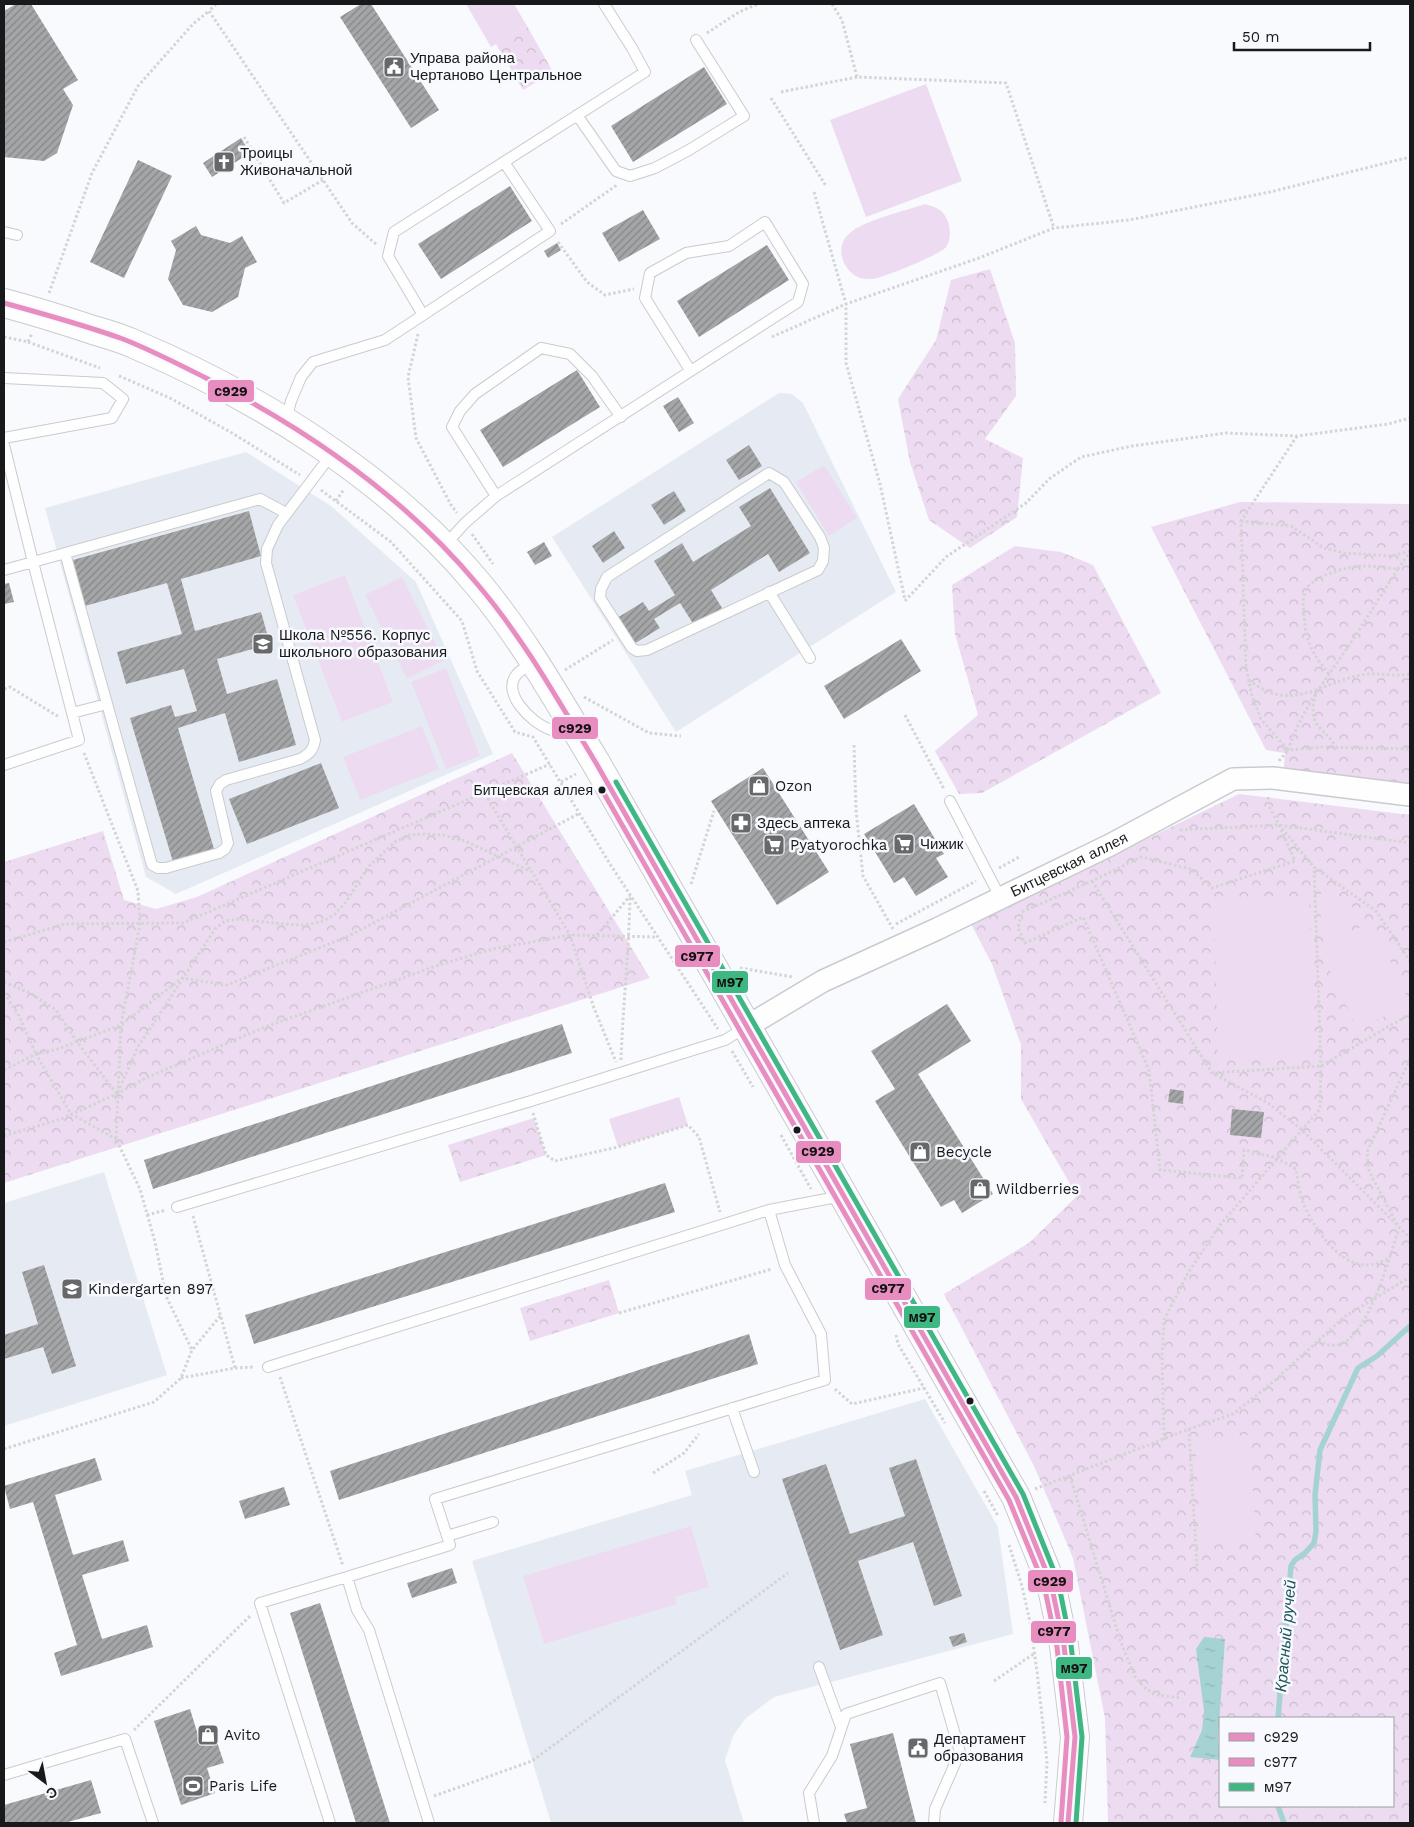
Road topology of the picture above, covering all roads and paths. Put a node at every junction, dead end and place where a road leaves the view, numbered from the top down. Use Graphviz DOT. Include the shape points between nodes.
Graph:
graph roads {
  1 [pos="216,4"];
  2 [pos="604,4"];
  3 [pos="758,4"];
  4 [pos="832,4"];
  5 [pos="209,10"];
  6 [pos="700,37"];
  7 [pos="857,77"];
  8 [pos="781,92"];
  9 [pos="771,98"];
  10 [pos="577,115"];
  11 [pos="244,137"];
  12 [pos="1410,157"];
  13 [pos="504,162"];
  14 [pos="630,176"];
  15 [pos="323,180"];
  16 [pos="826,186"];
  17 [pos="814,192"];
  18 [pos="1054,228"];
  19 [pos="550,231"];
  20 [pos="4,232"];
  21 [pos="17,235"];
  22 [pos="388,256"];
  23 [pos="647,286"];
  24 [pos="4,303"];
  25 [pos="846,304"];
  26 [pos="41,312"];
  27 [pos="423,315"];
  28 [pos="4,337"];
  29 [pos="28,342"];
  30 [pos="102,369"];
  31 [pos="690,370"];
  32 [pos="110,372"];
  33 [pos="4,378"];
  34 [pos="620,418"];
  35 [pos="1410,418"];
  36 [pos="285,421"];
  37 [pos="1297,436"];
  38 [pos="4,438"];
  39 [pos="4,445"];
  40 [pos="333,453"];
  41 [pos="310,482"];
  42 [pos="496,496"];
  43 [pos="286,513"];
  44 [pos="1241,521"];
  45 [pos="465,523"];
  46 [pos="444,546"];
  47 [pos="1410,552"];
  48 [pos="65,553"];
  49 [pos="33,562"];
  50 [pos="1398,569"];
  51 [pos="4,570"];
  52 [pos="498,572"];
  53 [pos="770,592"];
  54 [pos="616,638"];
  55 [pos="810,658"];
  56 [pos="547,662"];
  57 [pos="565,670"];
  58 [pos="1329,674"];
  59 [pos="1410,674"];
  60 [pos="570,677"];
  61 [pos="1249,680"];
  62 [pos="4,689"];
  63 [pos="579,690"];
  64 [pos="1317,691"];
  65 [pos="106,704"];
  66 [pos="72,713"];
  67 [pos="904,715"];
  68 [pos="76,728"];
  69 [pos="681,736"];
  70 [pos="581,739"];
  71 [pos="79,740"];
  72 [pos="854,745"];
  73 [pos="1336,747"];
  74 [pos="1410,749"];
  75 [pos="1288,750"];
  76 [pos="550,764"];
  77 [pos="4,765"];
  78 [pos="582,770"];
  79 [pos="1266,777"];
  80 [pos="561,782"];
  81 [pos="485,794"];
  82 [pos="1410,795"];
  83 [pos="950,801"];
  84 [pos="714,811"];
  85 [pos="580,812"];
  86 [pos="1279,825"];
  87 [pos="405,828"];
  88 [pos="1173,831"];
  89 [pos="409,835"];
  90 [pos="1410,843"];
  91 [pos="516,846"];
  92 [pos="497,856"];
  93 [pos="1020,856"];
  94 [pos="1314,867"];
  95 [pos="532,872"];
  96 [pos="988,874"];
  97 [pos="1092,881"];
  98 [pos="689,888"];
  99 [pos="630,895"];
  100 [pos="1000,898"];
  101 [pos="140,924"];
  102 [pos="892,927"];
  103 [pos="570,935"];
  104 [pos="597,935"];
  105 [pos="629,936"];
  106 [pos="657,937"];
  107 [pos="4,942"];
  108 [pos="902,945"];
  109 [pos="735,960"];
  110 [pos="1410,961"];
  111 [pos="740,968"];
  112 [pos="745,976"];
  113 [pos="182,978"];
  114 [pos="823,981"];
  115 [pos="4,982"];
  116 [pos="4,993"];
  117 [pos="1410,1014"];
  118 [pos="121,1026"];
  119 [pos="735,1034"];
  120 [pos="77,1042"];
  121 [pos="36,1054"];
  122 [pos="1410,1059"];
  123 [pos="1321,1066"];
  124 [pos="4,1070"];
  125 [pos="1212,1072"];
  126 [pos="620,1073"];
  127 [pos="754,1089"];
  128 [pos="117,1094"];
  129 [pos="531,1101"];
  130 [pos="71,1114"];
  131 [pos="778,1130"];
  132 [pos="1302,1130"];
  133 [pos="4,1136"];
  134 [pos="116,1138"];
  135 [pos="1277,1158"];
  136 [pos="830,1198"];
  137 [pos="190,1203"];
  138 [pos="176,1207"];
  139 [pos="769,1210"];
  140 [pos="147,1215"];
  141 [pos="723,1225"];
  142 [pos="1399,1228"];
  143 [pos="1410,1238"];
  144 [pos="1389,1258"];
  145 [pos="785,1265"];
  146 [pos="1410,1277"];
  147 [pos="1376,1296"];
  148 [pos="619,1313"];
  149 [pos="221,1315"];
  150 [pos="895,1334"];
  151 [pos="1318,1341"];
  152 [pos="192,1350"];
  153 [pos="272,1366"];
  154 [pos="235,1368"];
  155 [pos="181,1378"];
  156 [pos="825,1380"];
  157 [pos="924,1388"];
  158 [pos="732,1408"];
  159 [pos="714,1414"];
  160 [pos="1189,1429"];
  161 [pos="950,1430"];
  162 [pos="1164,1440"];
  163 [pos="4,1449"];
  164 [pos="754,1472"];
  165 [pos="653,1473"];
  166 [pos="1070,1476"];
  167 [pos="983,1488"];
  168 [pos="1016,1497"];
  169 [pos="1000,1520"];
  170 [pos="493,1522"];
  171 [pos="447,1536"];
  172 [pos="1009,1544"];
  173 [pos="338,1551"];
  174 [pos="1196,1567"];
  175 [pos="788,1573"];
  176 [pos="347,1577"];
  177 [pos="260,1603"];
  178 [pos="1035,1653"];
  179 [pos="819,1667"];
  180 [pos="994,1681"];
  181 [pos="1181,1698"];
  182 [pos="842,1727"];
  183 [pos="125,1739"];
  184 [pos="4,1775"];
  185 [pos="422,1800"];
  186 [pos="1045,1806"];
  187 [pos="153,1823"];
  188 [pos="330,1823"];
  189 [pos="429,1823"];
  190 [pos="814,1823"];
  191 [pos="934,1823"];
  192 [pos="1068,1823"];
  1 -- 5 [label="path"];
  2 -- 10 [label="lane" via="645,72"];
  3 -- 6 [label="path"];
  4 -- 7 [label="path" via="842,20"];
  5 -- 15 [label="path"];
  5 -- 26 [label="path" via="138,86 92,173"];
  6 -- 14 [label="lane" via="744,116 655,168"];
  7 -- 8 [label="path"];
  7 -- 18 [label="path" via="1006,83"];
  9 -- 16 [label="path"];
  10 -- 13 [label="lane"];
  10 -- 14 [label="lane" via="616,171"];
  11 -- 15 [label="path" via="284,203"];
  12 -- 18 [label="path" via="1270,192 1129,220"];
  13 -- 19 [label="lane"];
  13 -- 22 [label="lane" via="394,232"];
  14 -- 19 [label="path"];
  15 -- 22 [label="path" via="352,223"];
  17 -- 25 [label="path"];
  18 -- 25 [label="path"];
  19 -- 23 [label="path" via="587,282 605,295"];
  19 -- 27 [label="lane"];
  20 -- 21 [label="lane"];
  22 -- 27 [label="lane"];
  23 -- 31 [label="lane" via="645,298"];
  23 -- 31 [label="lane" via="650,273 686,253 729,246 765,222 803,284 798,302"];
  24 -- 26 [label="street"];
  25 -- 37 [label="path" via="846,363 880,484 905,601 946,557 1026,503 1049,479 1081,457 1132,446 1226,433"];
  26 -- 29 [label="path"];
  26 -- 36 [label="street" via="132,343"];
  27 -- 36 [label="lane" via="385,340 313,362 301,377"];
  27 -- 45 [label="path" via="408,377 416,438 451,505"];
  28 -- 29 [label="path"];
  29 -- 30 [label="path"];
  31 -- 34 [label="lane"];
  32 -- 41 [label="path" via="170,398"];
  33 -- 38 [label="lane" via="103,383 123,399 112,418"];
  34 -- 42 [label="lane"];
  34 -- 42 [label="lane" via="592,376 570,354 541,348 475,394 460,411 452,427"];
  35 -- 37 [label="path"];
  36 -- 40 [label="street"];
  37 -- 44 [label="path"];
  39 -- 49 [label="lane"];
  40 -- 41 [label="lane"];
  40 -- 46 [label="street" via="365,476"];
  41 -- 43 [label="lane"];
  41 -- 76 [label="path" via="391,542 462,621 477,671 515,732 534,737"];
  42 -- 45 [label="lane"];
  43 -- 48 [label="lane" via="260,499"];
  43 -- 65 [label="lane" via="271,536 266,562 315,740 314,748 300,759 220,784 216,791 228,843 225,849 166,868 152,864"];
  44 -- 47 [label="path" via="1291,526 1324,548 1344,554 1392,556"];
  44 -- 61 [label="path"];
  45 -- 46 [label="lane"];
  45 -- 52 [label="path"];
  46 -- 56 [label="street"];
  47 -- 50 [label="path"];
  48 -- 49 [label="lane"];
  48 -- 65 [label="lane"];
  49 -- 51 [label="lane"];
  49 -- 66 [label="lane"];
  50 -- 58 [label="path"];
  50 -- 58 [label="path" via="1362,566 1318,578 1307,589 1303,603 1309,645"];
  53 -- 53 [label="lane" via="642,651 632,648 600,598 607,577 769,473 789,488 824,548 818,570"];
  53 -- 55 [label="lane"];
  54 -- 57 [label="path"];
  56 -- 57 [label="path"];
  56 -- 70 [label="street"];
  56 -- 70 [label="lane" via="517,673 512,684 514,696 525,713 547,729"];
  57 -- 60 [label="path"];
  58 -- 64 [label="path"];
  59 -- 64 [label="path" via="1368,674 1345,679"];
  61 -- 64 [label="path" via="1262,691 1284,696"];
  61 -- 75 [label="path" via="1261,719"];
  62 -- 68 [label="path" via="10,687"];
  63 -- 69 [label="path" via="584,697 649,733"];
  64 -- 73 [label="path" via="1313,718"];
  64 -- 75 [label="path" via="1296,726"];
  65 -- 66 [label="lane"];
  66 -- 68 [label="lane"];
  67 -- 83 [label="path"];
  68 -- 71 [label="lane"];
  70 -- 119 [label="street"];
  71 -- 77 [label="lane"];
  71 -- 101 [label="path" via="138,891"];
  72 -- 102 [label="path" via="863,876"];
  73 -- 74 [label="path"];
  73 -- 75 [label="path"];
  75 -- 79 [label="path"];
  76 -- 80 [label="path"];
  76 -- 81 [label="path"];
  78 -- 80 [label="path"];
  79 -- 82 [label="street, Битцевская аллея"];
  79 -- 86 [label="path" via="1270,808"];
  79 -- 100 [label="street, Битцевская аллея" via="1233,779 1110,845"];
  80 -- 85 [label="path"];
  81 -- 87 [label="path"];
  81 -- 91 [label="path"];
  83 -- 96 [label="lane"];
  84 -- 98 [label="path"];
  85 -- 91 [label="path"];
  85 -- 99 [label="path"];
  86 -- 88 [label="path"];
  86 -- 90 [label="path"];
  86 -- 94 [label="path"];
  86 -- 97 [label="path" via="1295,861 1212,888 1191,869 1141,857"];
  87 -- 89 [label="path"];
  87 -- 101 [label="path" via="183,923"];
  89 -- 92 [label="path" via="443,834"];
  89 -- 113 [label="path" via="388,847 368,867 334,915 321,922 303,925 239,919 225,921 215,929"];
  91 -- 92 [label="path"];
  91 -- 95 [label="path"];
  92 -- 95 [label="path"];
  92 -- 113 [label="path" via="349,936 249,977 227,985"];
  93 -- 96 [label="path"];
  94 -- 110 [label="path" via="1376,911"];
  94 -- 123 [label="path"];
  95 -- 103 [label="path"];
  96 -- 100 [label="lane"];
  96 -- 102 [label="path"];
  97 -- 125 [label="path"];
  97 -- 135 [label="path" via="1022,912 1018,928 1025,943 1083,917 1150,1070 1160,1170 1242,1178 1244,1150"];
  99 -- 104 [label="path"];
  99 -- 105 [label="path"];
  99 -- 106 [label="path"];
  100 -- 108 [label="street, Битцевская аллея"];
  101 -- 107 [label="path" via="65,924"];
  101 -- 118 [label="path"];
  102 -- 108 [label="path"];
  103 -- 104 [label="path"];
  103 -- 126 [label="path"];
  103 -- 128 [label="path" via="492,949 432,968 265,1027 146,1078"];
  104 -- 105 [label="path"];
  105 -- 106 [label="path"];
  105 -- 126 [label="path"];
  106 -- 119 [label="path"];
  108 -- 114 [label="street, Битцевская аллея"];
  109 -- 111 [label="path"];
  111 -- 112 [label="path"];
  111 -- 114 [label="path"];
  113 -- 118 [label="path"];
  113 -- 128 [label="path" via="138,1047"];
  114 -- 119 [label="street, Битцевская аллея"];
  115 -- 120 [label="path" via="30,992 56,1010"];
  116 -- 121 [label="path" via="18,1014"];
  117 -- 123 [label="path"];
  118 -- 120 [label="path"];
  118 -- 128 [label="path"];
  119 -- 126 [label="lane"];
  119 -- 127 [label="path"];
  119 -- 136 [label="street"];
  120 -- 121 [label="path"];
  120 -- 128 [label="path"];
  121 -- 124 [label="path"];
  121 -- 130 [label="path"];
  122 -- 142 [label="path" via="1367,1152 1369,1171"];
  123 -- 125 [label="path"];
  123 -- 132 [label="path" via="1320,1109"];
  125 -- 132 [label="path" via="1268,1103"];
  126 -- 129 [label="lane"];
  128 -- 130 [label="path"];
  128 -- 134 [label="path"];
  129 -- 137 [label="lane"];
  129 -- 141 [label="path" via="546,1155 555,1161 618,1147 688,1125 699,1137"];
  130 -- 133 [label="path"];
  130 -- 134 [label="path"];
  131 -- 136 [label="path"];
  132 -- 135 [label="path"];
  132 -- 142 [label="path"];
  134 -- 140 [label="path" via="140,1189"];
  135 -- 144 [label="path" via="1296,1169 1302,1202 1318,1231 1336,1253 1358,1263 1374,1265"];
  135 -- 162 [label="path" via="1220,1225 1188,1273 1164,1320"];
  136 -- 139 [label="lane"];
  136 -- 168 [label="street"];
  137 -- 138 [label="lane"];
  137 -- 149 [label="path"];
  138 -- 140 [label="path"];
  139 -- 141 [label="lane"];
  139 -- 145 [label="lane"];
  140 -- 152 [label="path" via="166,1296"];
  141 -- 153 [label="lane"];
  142 -- 143 [label="path"];
  142 -- 144 [label="path"];
  144 -- 147 [label="path"];
  145 -- 148 [label="path"];
  145 -- 156 [label="lane" via="821,1334"];
  146 -- 147 [label="path"];
  147 -- 151 [label="path" via="1344,1317"];
  147 -- 151 [label="path" via="1351,1338 1338,1345"];
  149 -- 152 [label="path"];
  149 -- 154 [label="path"];
  150 -- 157 [label="path"];
  151 -- 160 [label="path" via="1233,1414"];
  152 -- 155 [label="path"];
  153 -- 154 [label="path"];
  153 -- 173 [label="path"];
  154 -- 155 [label="path"];
  155 -- 163 [label="path" via="154,1402"];
  156 -- 157 [label="path" via="852,1404"];
  156 -- 158 [label="lane"];
  157 -- 161 [label="path"];
  158 -- 159 [label="lane"];
  158 -- 164 [label="lane"];
  159 -- 165 [label="path" via="684,1453"];
  159 -- 171 [label="lane" via="435,1499"];
  160 -- 162 [label="path"];
  160 -- 174 [label="path"];
  162 -- 166 [label="path"];
  166 -- 168 [label="path"];
  166 -- 181 [label="path" via="1120,1640 1135,1677 1156,1695"];
  167 -- 169 [label="path"];
  168 -- 192 [label="street" via="1051,1582 1064,1646 1075,1737"];
  170 -- 171 [label="lane"];
  171 -- 176 [label="lane" via="450,1545"];
  172 -- 178 [label="path" via="1022,1586"];
  175 -- 185 [label="path" via="532,1761"];
  176 -- 177 [label="lane"];
  176 -- 185 [label="lane" via="369,1630"];
  177 -- 183 [label="path" via="246,1621"];
  177 -- 188 [label="lane"];
  178 -- 180 [label="path"];
  178 -- 186 [label="path" via="1047,1761"];
  179 -- 182 [label="lane"];
  182 -- 190 [label="lane" via="832,1756 809,1793"];
  182 -- 191 [label="lane" via="846,1714 940,1684 960,1752 935,1808"];
  183 -- 184 [label="lane"];
  183 -- 187 [label="lane"];
  185 -- 189 [label="lane"];
}
